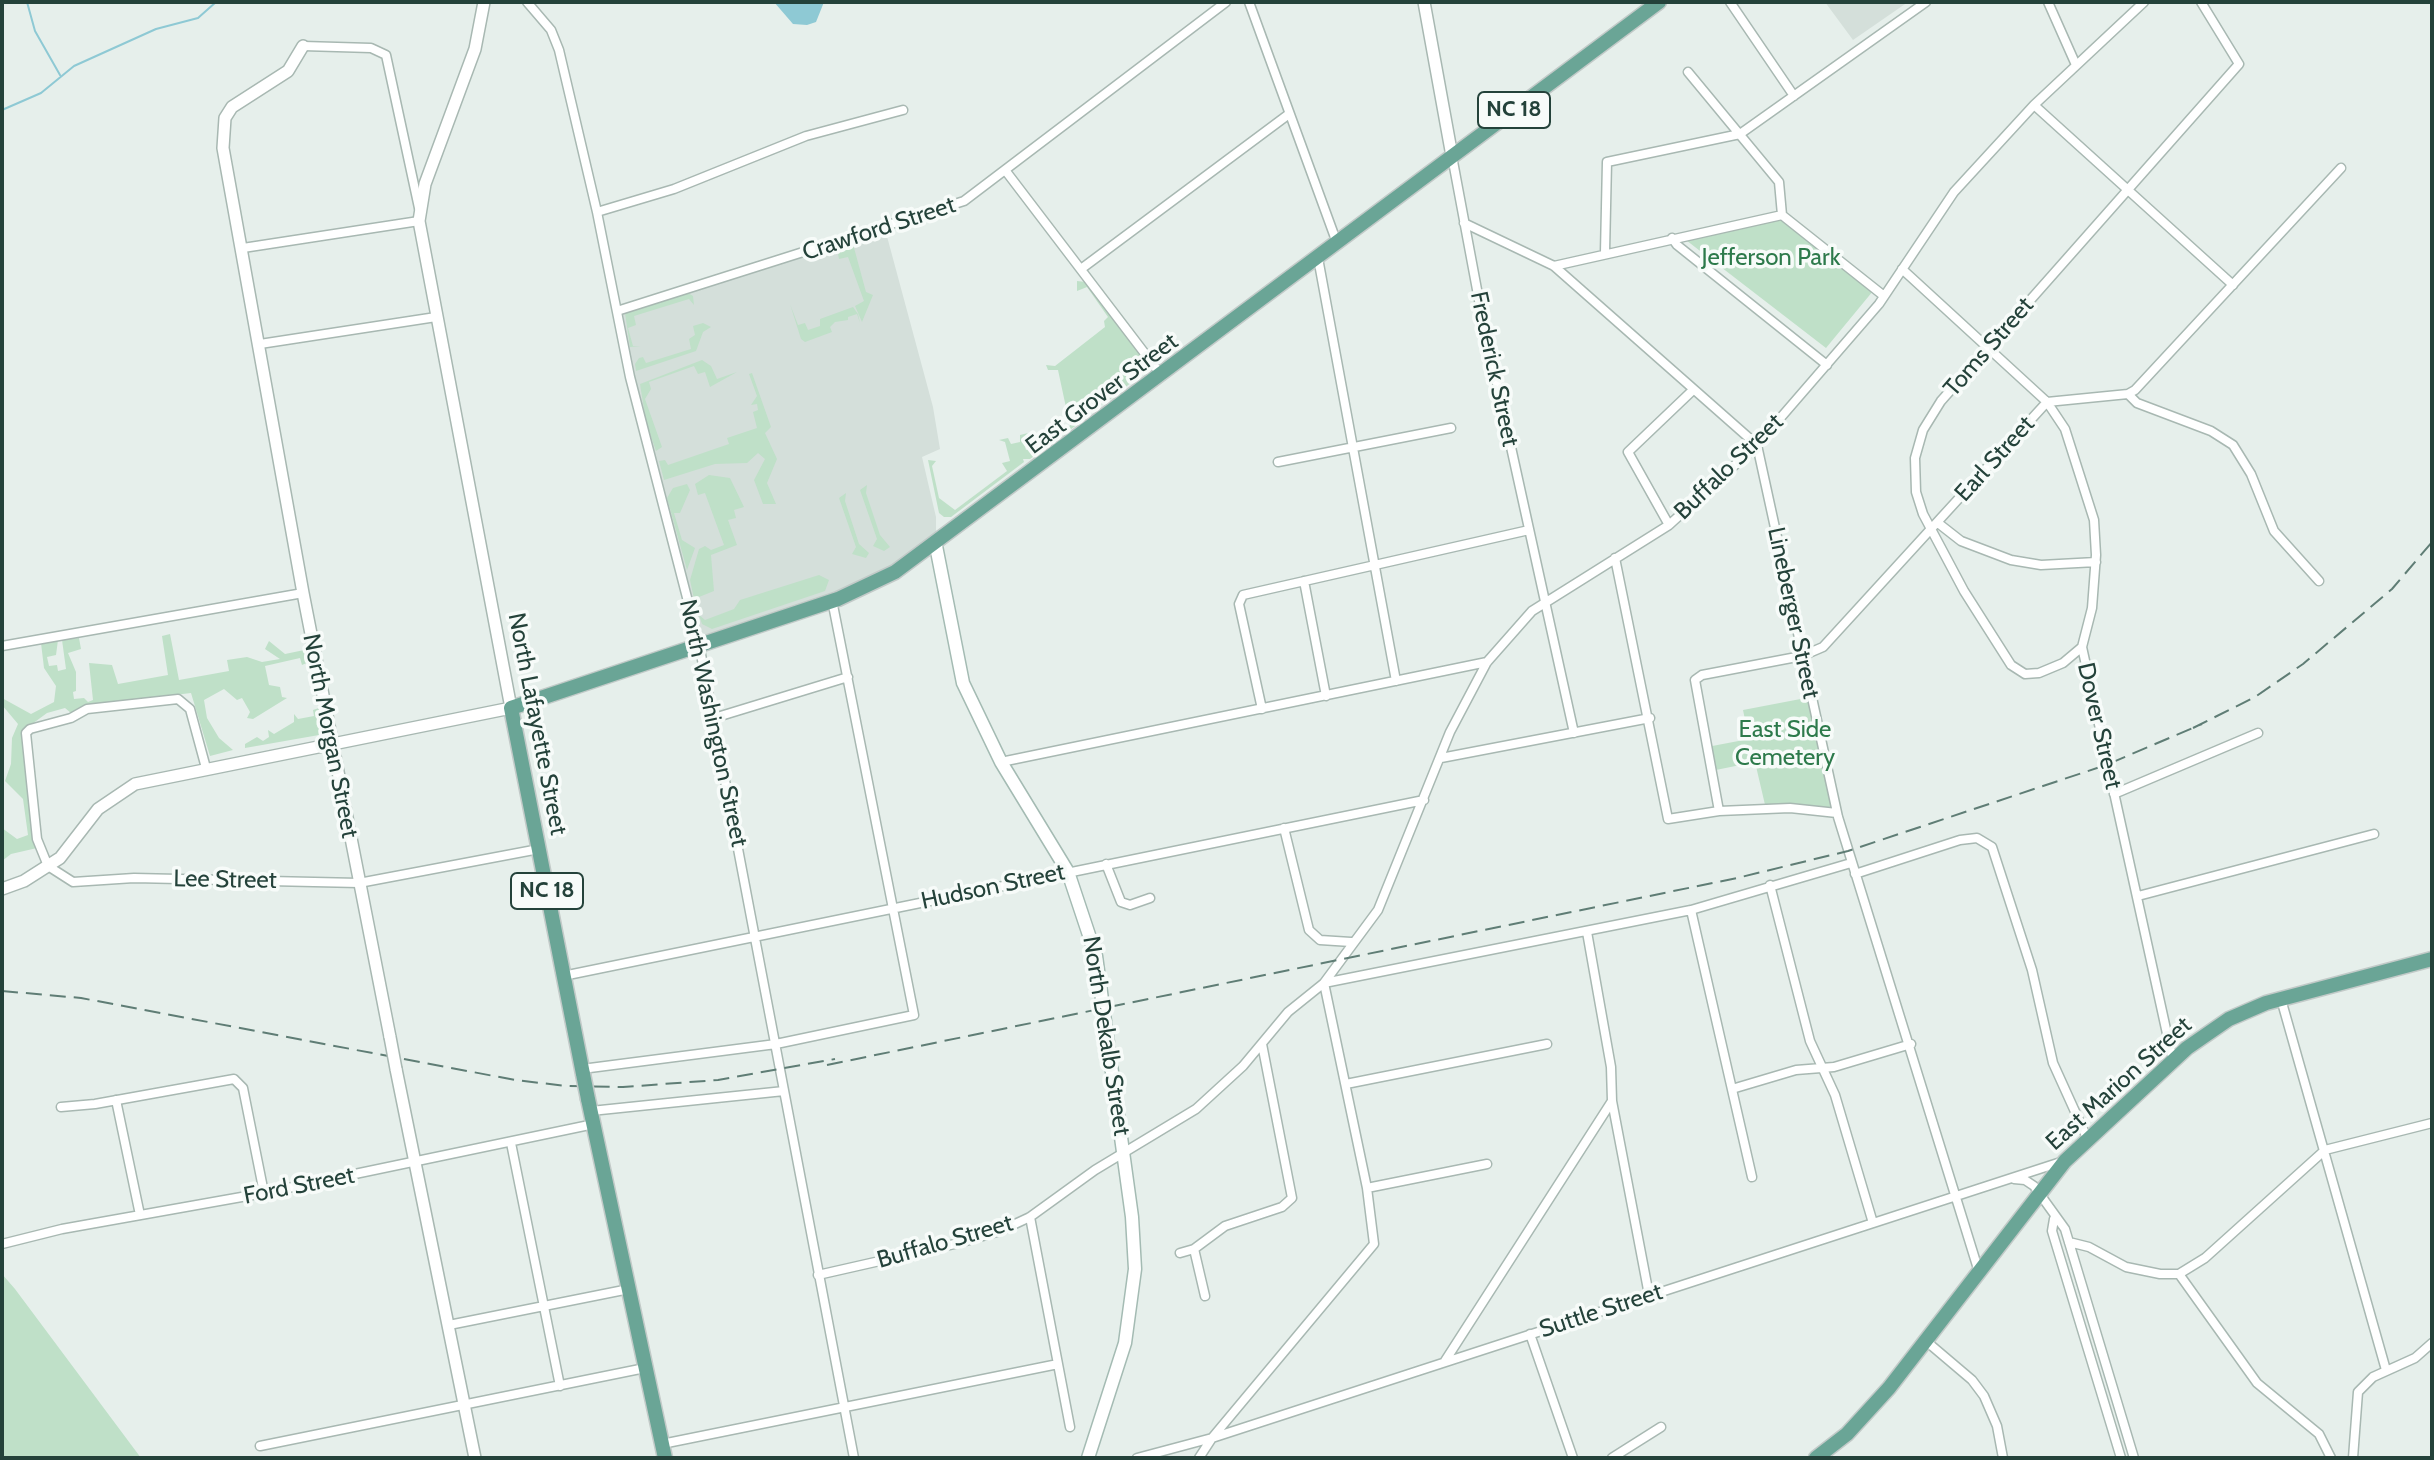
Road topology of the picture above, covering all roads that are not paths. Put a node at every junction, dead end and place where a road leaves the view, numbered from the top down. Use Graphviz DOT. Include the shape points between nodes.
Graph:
graph roads {
  1 [pos="484,2"];
  2 [pos="527,2"];
  3 [pos="1226,2"];
  4 [pos="1249,2"];
  5 [pos="1424,2"];
  6 [pos="1659,2"];
  7 [pos="1730,2"];
  8 [pos="1926,2"];
  9 [pos="2048,2"];
  10 [pos="2144,2"];
  11 [pos="2201,2"];
  12 [pos="303,46"];
  13 [pos="2076,65"];
  14 [pos="1688,72"];
  15 [pos="1794,96"];
  16 [pos="2034,105"];
  17 [pos="903,110"];
  18 [pos="1289,114"];
  19 [pos="1740,134"];
  20 [pos="1452,156"];
  21 [pos="2341,168"];
  22 [pos="1005,170"];
  23 [pos="2126,190"];
  24 [pos="419,208"];
  25 [pos="597,212"];
  26 [pos="1782,215"];
  27 [pos="419,221"];
  28 [pos="1464,223"];
  29 [pos="1672,238"];
  30 [pos="1337,244"];
  31 [pos="243,248"];
  32 [pos="1605,252"];
  33 [pos="1318,258"];
  34 [pos="1554,266"];
  35 [pos="1081,269"];
  36 [pos="1902,269"];
  37 [pos="2233,285"];
  38 [pos="1884,296"];
  39 [pos="617,311"];
  40 [pos="436,317"];
  41 [pos="260,344"];
  42 [pos="1988,349"];
  43 [pos="1827,365"];
  44 [pos="1163,376"];
  45 [pos="1693,390"];
  46 [pos="2128,394"];
  47 [pos="2047,402"];
  48 [pos="1451,428"];
  49 [pos="1757,445"];
  50 [pos="1353,449"];
  51 [pos="1278,462"];
  52 [pos="1669,525"];
  53 [pos="1934,526"];
  54 [pos="1529,530"];
  55 [pos="936,546"];
  56 [pos="1615,558"];
  57 [pos="2096,562"];
  58 [pos="1375,567"];
  59 [pos="1304,581"];
  60 [pos="2319,581"];
  61 [pos="303,593"];
  62 [pos="832,600"];
  63 [pos="1545,600"];
  64 [pos="699,644"];
  65 [pos="2,646"];
  66 [pos="2082,647"];
  67 [pos="1802,656"];
  68 [pos="1487,662"];
  69 [pos="848,677"];
  70 [pos="1396,681"];
  71 [pos="1326,696"];
  72 [pos="511,708"];
  73 [pos="1262,709"];
  74 [pos="714,718"];
  75 [pos="1650,718"];
  76 [pos="1574,733"];
  77 [pos="2258,733"];
  78 [pos="332,743"];
  79 [pos="1441,758"];
  80 [pos="1001,762"];
  81 [pos="206,768"];
  82 [pos="2114,794"];
  83 [pos="1424,800"];
  84 [pos="1719,811"];
  85 [pos="1837,813"];
  86 [pos="1284,828"];
  87 [pos="2374,834"];
  88 [pos="539,849"];
  89 [pos="1851,863"];
  90 [pos="1106,864"];
  91 [pos="48,866"];
  92 [pos="1068,872"];
  93 [pos="1855,874"];
  94 [pos="359,883"];
  95 [pos="1770,885"];
  96 [pos="2,889"];
  97 [pos="2138,896"];
  98 [pos="1150,898"];
  99 [pos="893,908"];
  100 [pos="1691,910"];
  101 [pos="1587,932"];
  102 [pos="757,936"];
  103 [pos="1351,942"];
  104 [pos="2432,959"];
  105 [pos="563,976"];
  106 [pos="1324,983"];
  107 [pos="2281,999"];
  108 [pos="776,1044"];
  109 [pos="1262,1044"];
  110 [pos="1547,1044"];
  111 [pos="1911,1044"];
  112 [pos="2173,1061"];
  113 [pos="1821,1068"];
  114 [pos="583,1072"];
  115 [pos="1346,1084"];
  116 [pos="1732,1089"];
  117 [pos="784,1091"];
  118 [pos="116,1100"];
  119 [pos="1612,1101"];
  120 [pos="61,1107"];
  121 [pos="591,1112"];
  122 [pos="2432,1123"];
  123 [pos="2087,1138"];
  124 [pos="511,1143"];
  125 [pos="2325,1150"];
  126 [pos="1123,1154"];
  127 [pos="2065,1161"];
  128 [pos="414,1163"];
  129 [pos="1487,1164"];
  130 [pos="1752,1177"];
  131 [pos="2009,1179"];
  132 [pos="1367,1188"];
  133 [pos="2040,1192"];
  134 [pos="264,1193"];
  135 [pos="1957,1196"];
  136 [pos="140,1215"];
  137 [pos="1030,1217"];
  138 [pos="2054,1219"];
  139 [pos="1873,1223"];
  140 [pos="2069,1242"];
  141 [pos="2,1244"];
  142 [pos="1194,1249"];
  143 [pos="1180,1253"];
  144 [pos="1979,1272"];
  145 [pos="2179,1274"];
  146 [pos="818,1275"];
  147 [pos="629,1289"];
  148 [pos="1649,1295"];
  149 [pos="1205,1296"];
  150 [pos="544,1306"];
  151 [pos="449,1325"];
  152 [pos="1530,1334"];
  153 [pos="1926,1341"];
  154 [pos="2432,1345"];
  155 [pos="1444,1361"];
  156 [pos="1058,1364"];
  157 [pos="645,1368"];
  158 [pos="2386,1370"];
  159 [pos="560,1386"];
  160 [pos="2112,1386"];
  161 [pos="2100,1390"];
  162 [pos="845,1406"];
  163 [pos="464,1407"];
  164 [pos="1070,1427"];
  165 [pos="1661,1427"];
  166 [pos="1212,1438"];
  167 [pos="260,1446"];
  168 [pos="664,1451"];
  169 [pos="475,1458"];
  170 [pos="854,1458"];
  171 [pos="1088,1458"];
  172 [pos="1137,1458"];
  173 [pos="1199,1458"];
  174 [pos="1573,1458"];
  175 [pos="1612,1458"];
  176 [pos="1816,1458"];
  177 [pos="2003,1458"];
  178 [pos="2121,1458"];
  179 [pos="2134,1458"];
  180 [pos="2331,1458"];
  181 [pos="2353,1458"];
  1 -- 24 [label="street, North Lafayette Street" via="475,49"];
  2 -- 25 [label="street, North Washington Street" via="551,30 559,50"];
  3 -- 22 [label="street, Crawford Street"];
  4 -- 18 [label="street"];
  5 -- 20 [label="street, Frederick Street"];
  6 -- 20 [label="main road, East Grover Street / NC 18"];
  7 -- 15 [label="street"];
  8 -- 15 [label="street"];
  9 -- 13 [label="street"];
  10 -- 13 [label="street, Buffalo Street"];
  11 -- 23 [label="street, Toms Street" via="2239,64"];
  12 -- 24 [label="street" via="371,48 386,55"];
  12 -- 31 [label="street, North Morgan Street" via="295,65 241,99 225,118 223,148"];
  13 -- 16 [label="street, Buffalo Street"];
  14 -- 19 [label="street"];
  15 -- 19 [label="street"];
  16 -- 23 [label="street"];
  16 -- 36 [label="street, Buffalo Street" via="1954,192"];
  17 -- 25 [label="street" via="806,136 674,189"];
  18 -- 30 [label="street"];
  18 -- 35 [label="street"];
  19 -- 26 [label="street" via="1779,182"];
  19 -- 32 [label="street" via="1607,162"];
  20 -- 28 [label="street, Frederick Street"];
  20 -- 30 [label="main road, East Grover Street / NC 18"];
  21 -- 37 [label="street"];
  22 -- 35 [label="street"];
  22 -- 39 [label="street, Crawford Street" via="949,209"];
  23 -- 37 [label="street"];
  23 -- 42 [label="street, Toms Street"];
  24 -- 27 [label="street, North Lafayette Street"];
  25 -- 39 [label="street, North Washington Street"];
  26 -- 29 [label="street"];
  26 -- 38 [label="street"];
  27 -- 31 [label="street"];
  27 -- 40 [label="street, North Lafayette Street"];
  28 -- 34 [label="street"];
  28 -- 54 [label="street, Frederick Street"];
  29 -- 32 [label="street"];
  29 -- 43 [label="street"];
  30 -- 33 [label="main road, East Grover Street / NC 18"];
  31 -- 41 [label="street, North Morgan Street"];
  32 -- 34 [label="street"];
  33 -- 44 [label="main road, East Grover Street / NC 18"];
  33 -- 50 [label="street"];
  34 -- 45 [label="street"];
  35 -- 44 [label="street"];
  36 -- 38 [label="street, Buffalo Street"];
  36 -- 42 [label="street, Dover Street"];
  37 -- 46 [label="street"];
  38 -- 43 [label="street, Buffalo Street"];
  39 -- 64 [label="street, North Washington Street"];
  40 -- 41 [label="street"];
  40 -- 72 [label="street, North Lafayette Street"];
  41 -- 61 [label="street, North Morgan Street"];
  42 -- 47 [label="street, Dover Street"];
  42 -- 53 [label="street, Toms Street" via="1934,410 1919,441 1916,492"];
  43 -- 49 [label="street, Buffalo Street"];
  44 -- 55 [label="main road, East Grover Street / NC 18"];
  45 -- 49 [label="street"];
  45 -- 52 [label="street" via="1628,452"];
  46 -- 47 [label="street, Earl Street"];
  46 -- 60 [label="street" via="2137,403 2211,431 2233,445 2274,531"];
  47 -- 53 [label="street, Earl Street"];
  47 -- 57 [label="street, Dover Street" via="2065,429 2094,520"];
  48 -- 50 [label="street"];
  49 -- 52 [label="street, Buffalo Street"];
  49 -- 67 [label="street, Lineberger Street"];
  50 -- 51 [label="street"];
  50 -- 58 [label="street"];
  52 -- 56 [label="street, Buffalo Street"];
  53 -- 57 [label="street" via="2011,560 2041,565"];
  53 -- 66 [label="street, Toms Street" via="1964,591 2011,665 2025,674 2039,673"];
  53 -- 67 [label="street, Earl Street" via="1832,640"];
  54 -- 58 [label="street"];
  54 -- 63 [label="street, Frederick Street"];
  55 -- 62 [label="main road, East Grover Street / NC 18" via="876,583"];
  55 -- 80 [label="main road, North Dekalb Street" via="963,683"];
  56 -- 63 [label="street, Buffalo Street"];
  56 -- 75 [label="street"];
  57 -- 66 [label="street, Dover Street"];
  58 -- 59 [label="street"];
  58 -- 70 [label="street"];
  59 -- 71 [label="street"];
  59 -- 73 [label="street" via="1254,590 1241,598"];
  61 -- 65 [label="street"];
  61 -- 78 [label="street, North Morgan Street"];
  62 -- 64 [label="main road, East Grover Street / NC 18"];
  62 -- 69 [label="street"];
  63 -- 68 [label="street, Buffalo Street"];
  63 -- 76 [label="street, Frederick Street"];
  64 -- 72 [label="main road, East Grover Street / NC 18"];
  64 -- 74 [label="street, North Washington Street"];
  66 -- 82 [label="street, Dover Street"];
  67 -- 84 [label="street" via="1695,680"];
  67 -- 85 [label="street, Lineberger Street"];
  68 -- 70 [label="street"];
  68 -- 79 [label="street, Buffalo Street"];
  69 -- 74 [label="street"];
  69 -- 99 [label="street"];
  70 -- 71 [label="street"];
  71 -- 73 [label="street"];
  72 -- 78 [label="street"];
  72 -- 88 [label="main road, North Lafayette Street / NC 18"];
  73 -- 80 [label="street"];
  74 -- 102 [label="street, North Washington Street"];
  75 -- 76 [label="street"];
  75 -- 84 [label="street" via="1668,819"];
  76 -- 79 [label="street"];
  77 -- 82 [label="street"];
  78 -- 81 [label="street"];
  78 -- 94 [label="street, North Morgan Street"];
  79 -- 83 [label="street, Buffalo Street"];
  80 -- 92 [label="main road, North Dekalb Street"];
  81 -- 91 [label="street" via="125,789 98,809"];
  81 -- 91 [label="street" via="190,709 178,699 87,709 30,729 26,733 37,839"];
  82 -- 97 [label="street, Dover Street"];
  83 -- 86 [label="street, Hudson Street"];
  83 -- 103 [label="street, Buffalo Street" via="1378,910"];
  84 -- 85 [label="street" via="1790,808"];
  85 -- 89 [label="street, Lineberger Street"];
  86 -- 90 [label="street, Hudson Street"];
  86 -- 103 [label="street" via="1309,930 1320,940"];
  87 -- 97 [label="street"];
  88 -- 94 [label="street, Lee Street"];
  88 -- 105 [label="main road, North Lafayette Street / NC 18"];
  89 -- 93 [label="street, Lineberger Street"];
  89 -- 95 [label="street"];
  90 -- 92 [label="street, Hudson Street"];
  90 -- 98 [label="street" via="1121,902 1130,905"];
  91 -- 94 [label="street, Lee Street" via="73,882 134,878"];
  91 -- 96 [label="street"];
  92 -- 99 [label="street, Hudson Street"];
  92 -- 126 [label="main road, North Dekalb Street" via="1096,956"];
  93 -- 111 [label="street, Lineberger Street"];
  93 -- 123 [label="street" via="1972,838 1987,841 2035,981 2053,1063"];
  94 -- 128 [label="street, North Morgan Street, bridge"];
  95 -- 100 [label="street"];
  95 -- 113 [label="street"];
  97 -- 112 [label="street, Dover Street"];
  99 -- 102 [label="street, Hudson Street"];
  99 -- 108 [label="street" via="914,1015"];
  100 -- 101 [label="street"];
  100 -- 116 [label="street"];
  101 -- 106 [label="street"];
  101 -- 119 [label="street"];
  102 -- 105 [label="street, Hudson Street"];
  102 -- 108 [label="street, North Washington Street"];
  103 -- 106 [label="street, Buffalo Street"];
  104 -- 107 [label="main road, East Marion Street"];
  105 -- 114 [label="main road, North Lafayette Street / NC 18"];
  106 -- 109 [label="street, Buffalo Street" via="1288,1012"];
  106 -- 115 [label="street"];
  107 -- 112 [label="main road, East Marion Street" via="2229,1019"];
  107 -- 125 [label="street"];
  108 -- 114 [label="street"];
  108 -- 117 [label="street, North Washington Street"];
  109 -- 126 [label="street, Buffalo Street" via="1196,1109"];
  109 -- 142 [label="street" via="1292,1198 1282,1207 1225,1226"];
  110 -- 115 [label="street"];
  111 -- 113 [label="street"];
  111 -- 135 [label="street, Lineberger Street"];
  112 -- 123 [label="main road, East Marion Street"];
  113 -- 116 [label="street"];
  113 -- 139 [label="street" via="1835,1095"];
  114 -- 121 [label="main road, North Lafayette Street / NC 18, bridge"];
  115 -- 132 [label="street"];
  116 -- 130 [label="street"];
  117 -- 121 [label="street, Ford Street"];
  117 -- 146 [label="street, North Washington Street"];
  118 -- 120 [label="street"];
  118 -- 134 [label="street" via="222,1080 241,1082"];
  118 -- 136 [label="street"];
  119 -- 148 [label="street"];
  119 -- 155 [label="street"];
  121 -- 124 [label="street, Ford Street"];
  121 -- 147 [label="main road, North Lafayette Street / NC 18"];
  122 -- 125 [label="street"];
  123 -- 127 [label="main road, East Marion Street"];
  124 -- 128 [label="street, Ford Street"];
  124 -- 150 [label="street"];
  125 -- 145 [label="street" via="2205,1258"];
  125 -- 158 [label="street"];
  126 -- 137 [label="street, Buffalo Street"];
  126 -- 171 [label="main road, North Dekalb Street" via="1135,1250 1133,1296 1125,1343"];
  127 -- 131 [label="street, Suttle Street"];
  127 -- 133 [label="main road, East Marion Street"];
  128 -- 134 [label="street, Ford Street"];
  128 -- 151 [label="street, North Morgan Street"];
  129 -- 132 [label="street"];
  131 -- 133 [label="street" via="2025,1180"];
  131 -- 135 [label="street, Suttle Street"];
  132 -- 166 [label="street" via="1375,1236 1370,1251"];
  133 -- 138 [label="street"];
  133 -- 144 [label="main road, East Marion Street"];
  134 -- 136 [label="street, Ford Street"];
  135 -- 139 [label="street, Suttle Street"];
  135 -- 144 [label="street, Lineberger Street"];
  136 -- 141 [label="street, Ford Street"];
  137 -- 146 [label="street, Buffalo Street" via="959,1243"];
  137 -- 156 [label="street"];
  138 -- 140 [label="street" via="2064,1227"];
  138 -- 161 [label="street" via="2051,1229"];
  139 -- 148 [label="street, Suttle Street"];
  140 -- 145 [label="street" via="2126,1267"];
  140 -- 160 [label="street"];
  142 -- 143 [label="street"];
  142 -- 149 [label="street"];
  144 -- 153 [label="main road, East Marion Street"];
  145 -- 180 [label="street" via="2257,1383 2319,1434"];
  146 -- 162 [label="street, North Washington Street"];
  147 -- 150 [label="street"];
  147 -- 157 [label="main road, North Lafayette Street / NC 18"];
  148 -- 152 [label="street, Suttle Street"];
  150 -- 151 [label="street"];
  150 -- 159 [label="street"];
  151 -- 163 [label="street, North Morgan Street"];
  152 -- 155 [label="street, Suttle Street"];
  152 -- 174 [label="street"];
  153 -- 176 [label="main road, East Marion Street" via="1862,1419"];
  153 -- 177 [label="street" via="1984,1396"];
  154 -- 158 [label="street"];
  155 -- 166 [label="street, Suttle Street"];
  156 -- 162 [label="street"];
  156 -- 164 [label="street"];
  157 -- 159 [label="street"];
  157 -- 168 [label="main road, North Lafayette Street / NC 18"];
  158 -- 181 [label="street" via="2358,1392"];
  159 -- 163 [label="street"];
  160 -- 161 [label="street"];
  160 -- 179 [label="street"];
  161 -- 178 [label="street"];
  162 -- 168 [label="street"];
  162 -- 170 [label="street, North Washington Street"];
  163 -- 167 [label="street"];
  163 -- 169 [label="street, North Morgan Street"];
  165 -- 175 [label="street"];
  166 -- 172 [label="street, Suttle Street"];
  166 -- 173 [label="street"];
}
